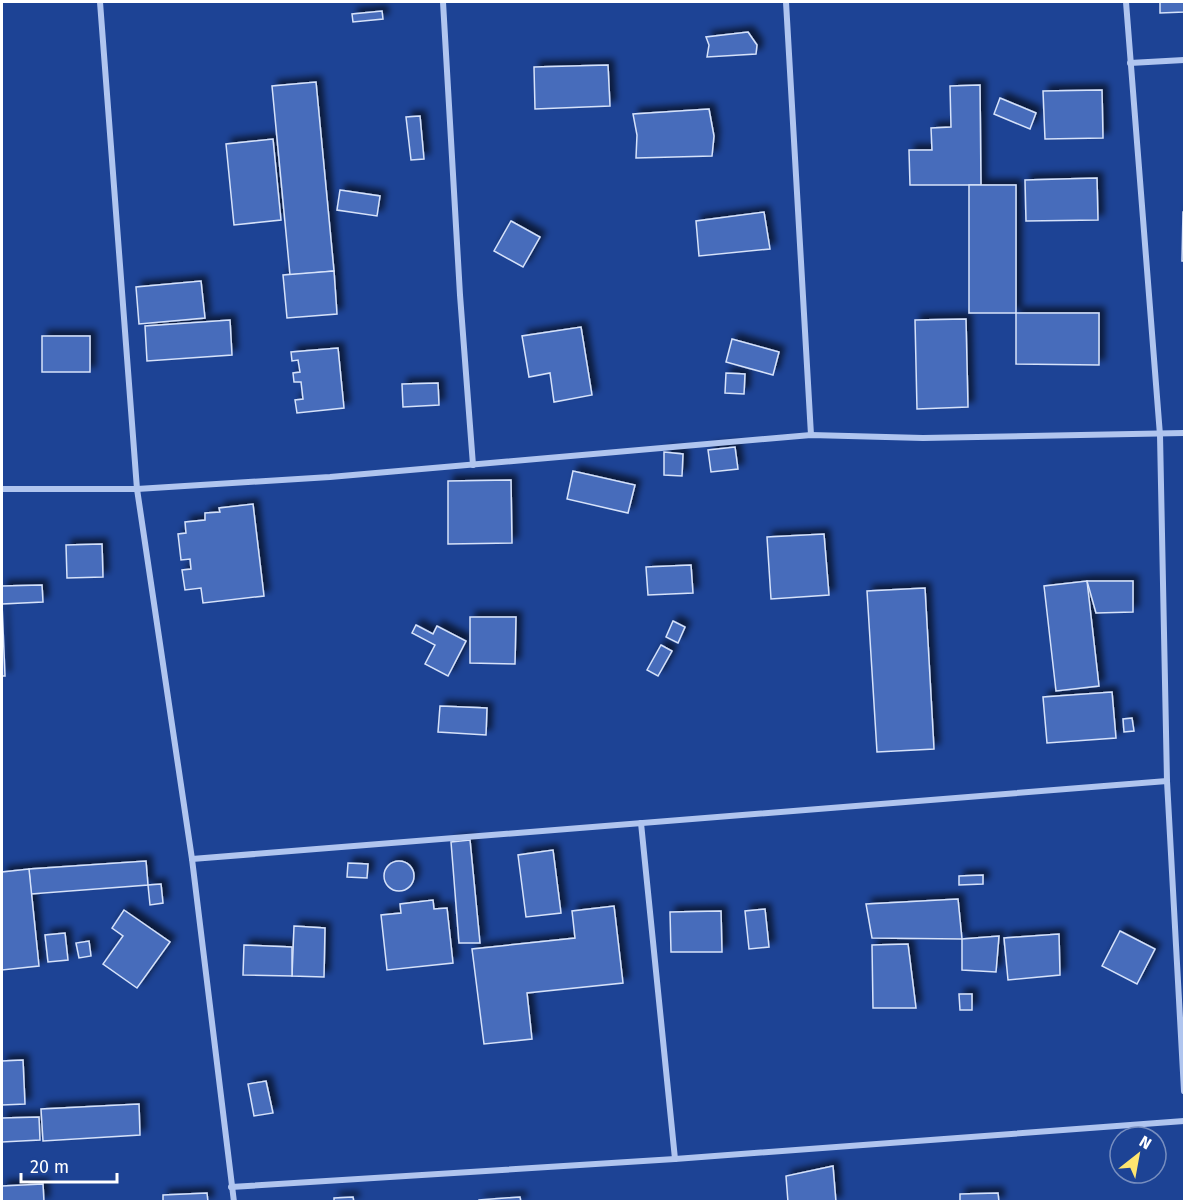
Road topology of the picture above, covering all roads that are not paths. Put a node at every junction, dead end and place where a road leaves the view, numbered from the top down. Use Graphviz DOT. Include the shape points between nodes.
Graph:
graph roads {
  1 [pos="100,2"];
  2 [pos="443,2"];
  3 [pos="786,2"];
  4 [pos="1126,2"];
  5 [pos="1185,60"];
  6 [pos="1130,63"];
  7 [pos="1185,433"];
  8 [pos="811,435"];
  9 [pos="1160,435"];
  10 [pos="472,465"];
  11 [pos="2,489"];
  12 [pos="137,489"];
  13 [pos="1167,781"];
  14 [pos="641,823"];
  15 [pos="192,859"];
  16 [pos="1185,1091"];
  17 [pos="1185,1121"];
  18 [pos="675,1159"];
  19 [pos="231,1187"];
  20 [pos="234,1202"];
  1 -- 12 [label="street"];
  2 -- 10 [label="street"];
  3 -- 8 [label="street"];
  4 -- 6 [label="street"];
  5 -- 6 [label="street"];
  6 -- 9 [label="street"];
  7 -- 9 [label="street"];
  8 -- 9 [label="street"];
  8 -- 10 [label="street"];
  9 -- 13 [label="street"];
  10 -- 12 [label="street"];
  11 -- 12 [label="street"];
  12 -- 15 [label="street"];
  13 -- 14 [label="street"];
  13 -- 16 [label="street"];
  14 -- 15 [label="street"];
  14 -- 18 [label="street"];
  15 -- 19 [label="street"];
  17 -- 18 [label="street"];
  18 -- 19 [label="street"];
  19 -- 20 [label="street"];
}
